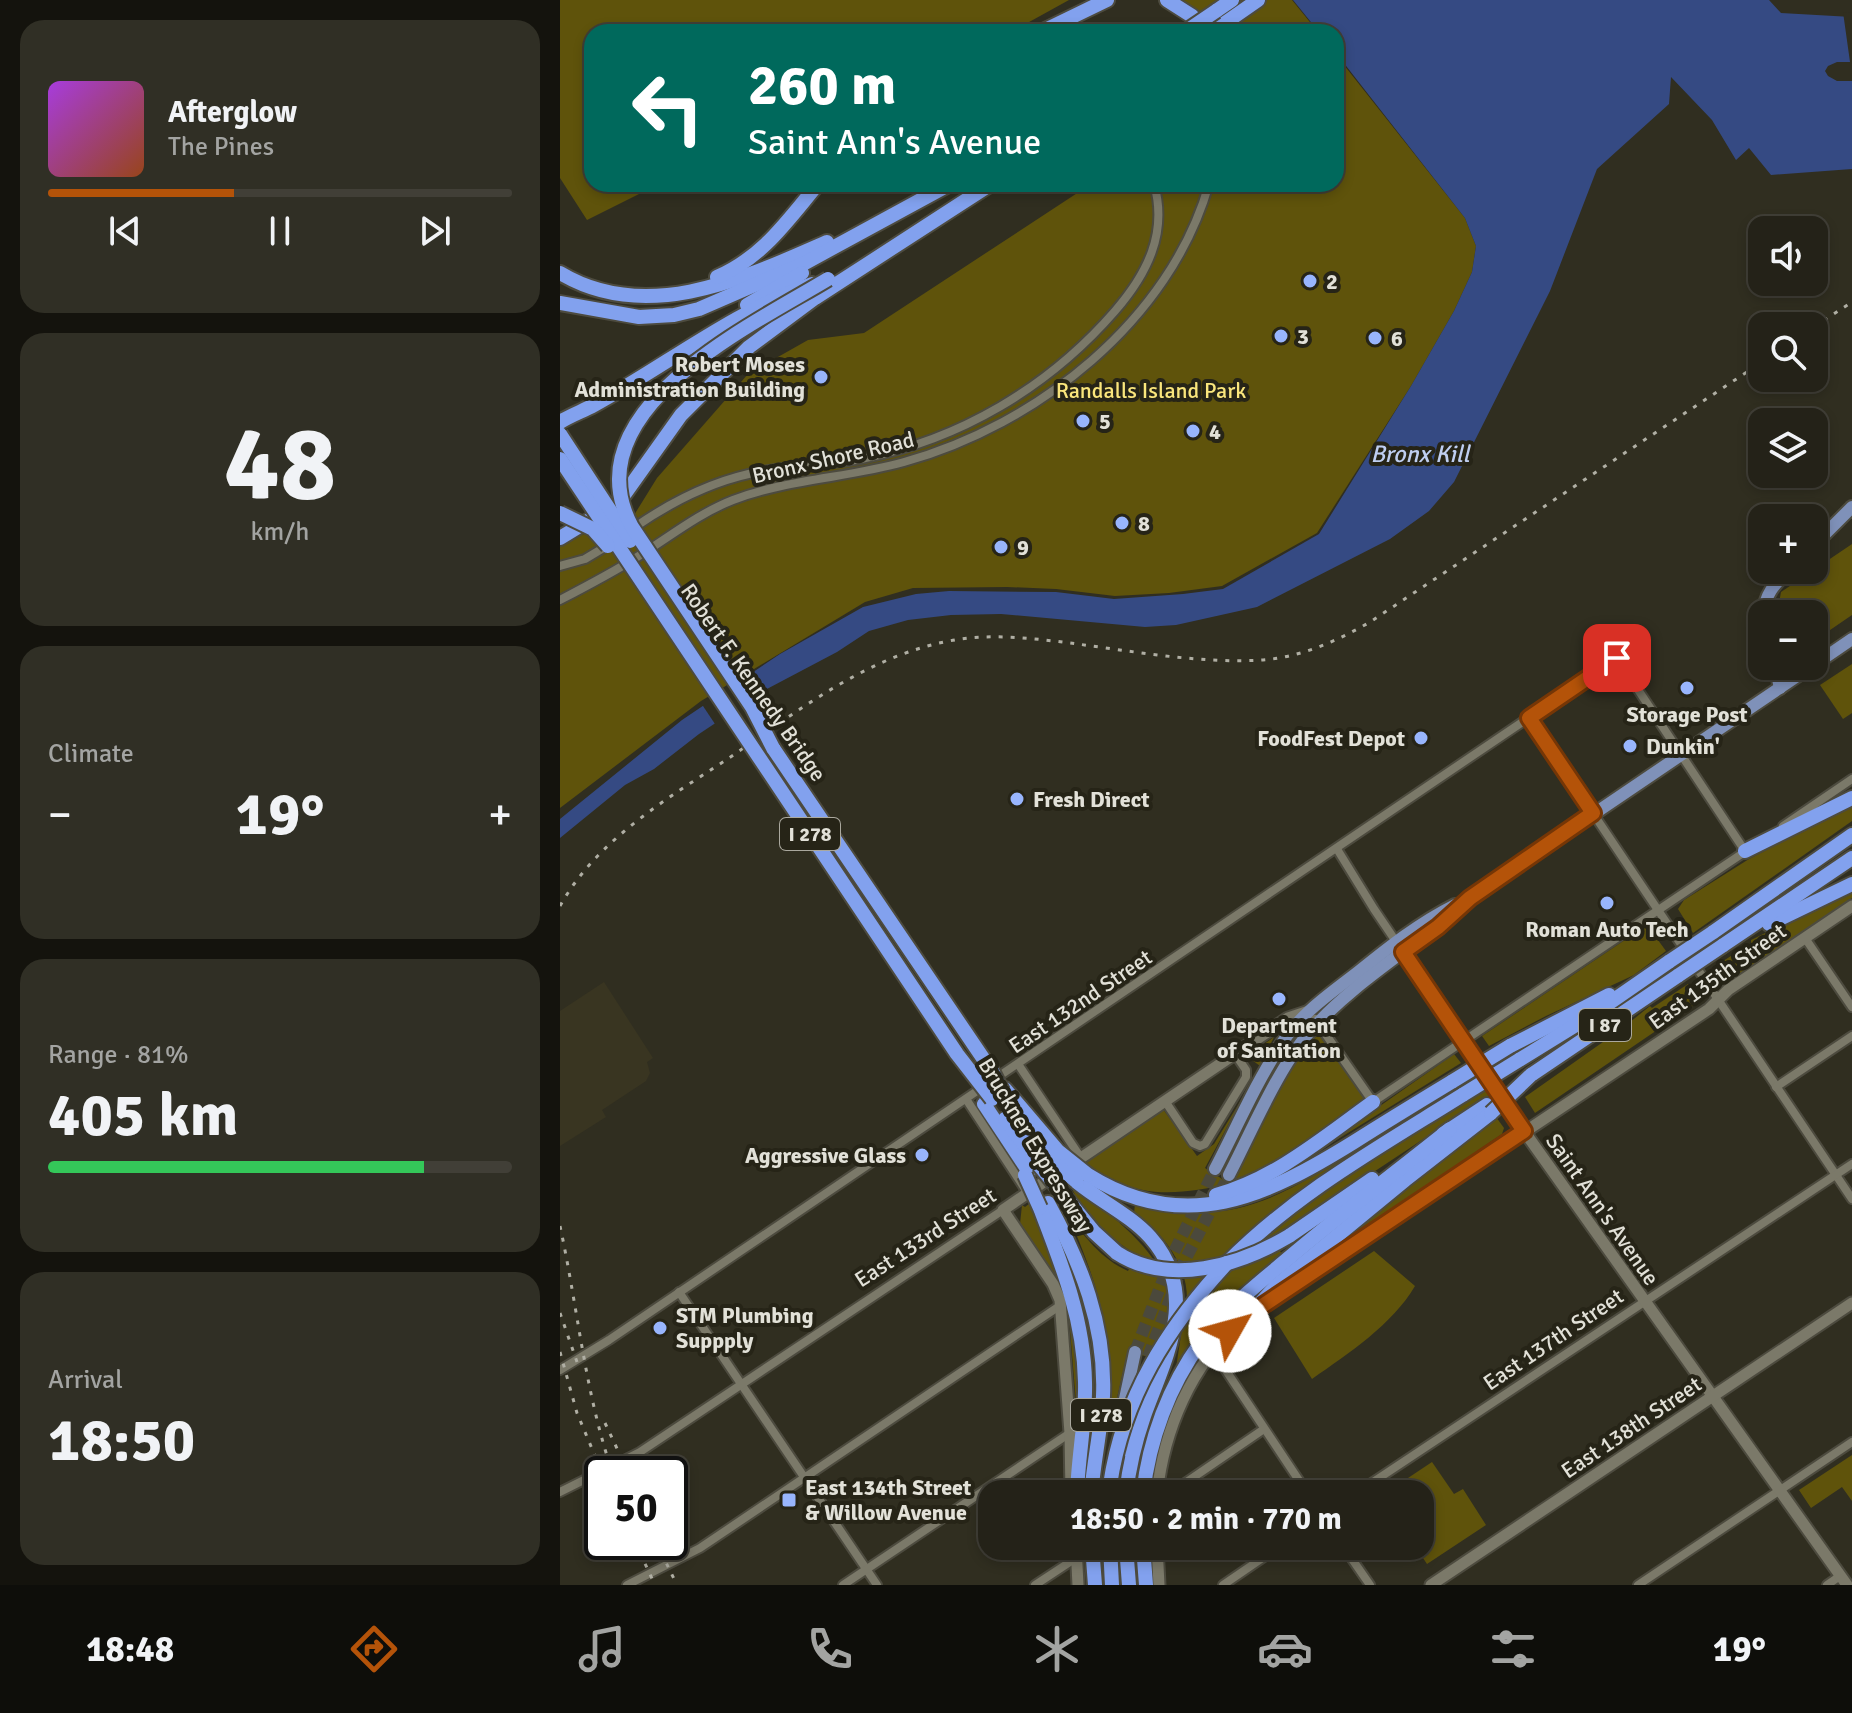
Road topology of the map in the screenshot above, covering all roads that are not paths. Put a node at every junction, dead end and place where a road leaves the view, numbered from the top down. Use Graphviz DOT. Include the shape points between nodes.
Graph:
graph roads {
  1 [pos="1107,0"];
  2 [pos="1167,0"];
  3 [pos="1232,0"];
  4 [pos="1258,0"];
  5 [pos="1057,24"];
  6 [pos="1197,24"];
  7 [pos="1198,24"];
  8 [pos="1224,24"];
  9 [pos="811,192"];
  10 [pos="935,192"];
  11 [pos="978,192"];
  12 [pos="1156,192"];
  13 [pos="1206,192"];
  14 [pos="861,232"];
  15 [pos="903,240"];
  16 [pos="560,273"];
  17 [pos="1140,278"];
  18 [pos="828,279"];
  19 [pos="1159,286"];
  20 [pos="664,296"];
  21 [pos="560,303"];
  22 [pos="1118,308"];
  23 [pos="1127,324"];
  24 [pos="664,358"];
  25 [pos="565,418"];
  26 [pos="956,429"];
  27 [pos="560,434"];
  28 [pos="964,441"];
  29 [pos="912,446"];
  30 [pos="917,458"];
  31 [pos="560,459"];
  32 [pos="832,463"];
  33 [pos="838,475"];
  34 [pos="722,482"];
  35 [pos="729,501"];
  36 [pos="1852,507"];
  37 [pos="563,528"];
  38 [pos="1828,531"];
  39 [pos="560,566"];
  40 [pos="560,600"];
  41 [pos="663,615"];
  42 [pos="1852,639"];
  43 [pos="1828,655"];
  44 [pos="1778,680"];
  45 [pos="1791,680"];
  46 [pos="1780,688"];
  47 [pos="1529,718"];
  48 [pos="773,748"];
  49 [pos="1682,754"];
  50 [pos="1852,779"];
  51 [pos="1852,798"];
  52 [pos="1593,813"];
  53 [pos="1852,835"];
  54 [pos="1337,849"];
  55 [pos="1745,851"];
  56 [pos="1852,858"];
  57 [pos="1852,884"];
  58 [pos="1852,906"];
  59 [pos="1658,910"];
  60 [pos="1805,938"];
  61 [pos="1722,946"];
  62 [pos="1399,947"];
  63 [pos="1642,980"];
  64 [pos="1718,1000"];
  65 [pos="1852,1007"];
  66 [pos="1309,1011"];
  67 [pos="1318,1023"];
  68 [pos="1852,1036"];
  69 [pos="1462,1041"];
  70 [pos="1235,1054"];
  71 [pos="1018,1064"];
  72 [pos="1776,1087"];
  73 [pos="996,1095"];
  74 [pos="966,1099"];
  75 [pos="1165,1101"];
  76 [pos="1373,1102"];
  77 [pos="1489,1109"];
  78 [pos="1450,1129"];
  79 [pos="1524,1131"];
  80 [pos="1081,1158"];
  81 [pos="1040,1164"];
  82 [pos="1852,1164"];
  83 [pos="1215,1169"];
  84 [pos="1835,1174"];
  85 [pos="1229,1175"];
  86 [pos="1082,1179"];
  87 [pos="1028,1193"];
  88 [pos="1852,1199"];
  89 [pos="1174,1204"];
  90 [pos="1044,1205"];
  91 [pos="1003,1210"];
  92 [pos="679,1292"];
  93 [pos="1643,1301"];
  94 [pos="1852,1303"];
  95 [pos="1061,1305"];
  96 [pos="1250,1314"];
  97 [pos="1213,1351"];
  98 [pos="560,1370"];
  99 [pos="741,1384"];
  100 [pos="1711,1397"];
  101 [pos="1264,1429"];
  102 [pos="1070,1433"];
  103 [pos="1852,1442"];
  104 [pos="805,1477"];
  105 [pos="1071,1480"];
  106 [pos="1078,1480"];
  107 [pos="1093,1480"];
  108 [pos="1114,1480"];
  109 [pos="1114,1480"];
  110 [pos="1126,1480"];
  111 [pos="1128,1480"];
  112 [pos="1146,1480"];
  113 [pos="1159,1480"];
  114 [pos="1189,1480"];
  115 [pos="1299,1480"];
  116 [pos="1376,1480"];
  117 [pos="1778,1490"];
  118 [pos="560,1492"];
  119 [pos="1066,1560"];
  120 [pos="1076,1560"];
  121 [pos="1093,1560"];
  122 [pos="1114,1560"];
  123 [pos="1127,1560"];
  124 [pos="1144,1560"];
  125 [pos="1158,1560"];
  126 [pos="1260,1560"];
  127 [pos="1353,1560"];
  128 [pos="866,1569"];
  129 [pos="1843,1581"];
  130 [pos="627,1585"];
  131 [pos="843,1585"];
  132 [pos="877,1585"];
  133 [pos="1035,1585"];
  134 [pos="1078,1585"];
  135 [pos="1095,1585"];
  136 [pos="1115,1585"];
  137 [pos="1129,1585"];
  138 [pos="1146,1585"];
  139 [pos="1159,1585"];
  140 [pos="1223,1585"];
  141 [pos="1370,1585"];
  142 [pos="1431,1585"];
  143 [pos="1638,1585"];
  144 [pos="1827,1585"];
  1 -- 5 [label="highway"];
  2 -- 7 [label="highway"];
  3 -- 6 [label="highway, bridge"];
  4 -- 8 [label="highway"];
  9 -- 20 [label="highway" via="755,255 725,273"];
  10 -- 14 [label="highway"];
  11 -- 15 [label="highway"];
  12 -- 17 [label="street, Bronx Shore Road" via="1158,232"];
  13 -- 19 [label="street, Bronx Shore Road" via="1185,246"];
  14 -- 20 [label="highway" via="719,285"];
  14 -- 21 [label="highway" via="739,294 687,313 639,317"];
  14 -- 24 [label="highway" via="850,246"];
  15 -- 18 [label="highway"];
  15 -- 37 [label="highway" via="798,310 738,358 681,415 619,502 605,513"];
  16 -- 20 [label="highway" via="606,293"];
  17 -- 19 [label="street" via="1146,286"];
  17 -- 22 [label="street, Bronx Shore Road"];
  18 -- 24 [label="highway, bridge"];
  18 -- 48 [label="highway, bridge" via="678,373 636,426 621,472 622,504 632,527 752,707"];
  19 -- 23 [label="street, Bronx Shore Road"];
  22 -- 23 [label="street"];
  22 -- 26 [label="street, Bronx Shore Road" via="1052,372"];
  23 -- 28 [label="street, Bronx Shore Road" via="1055,389"];
  24 -- 25 [label="highway"];
  26 -- 28 [label="street"];
  26 -- 29 [label="street, Bronx Shore Road"];
  27 -- 48 [label="highway, Robert F. Kennedy Bridge / I 278, bridge"];
  28 -- 30 [label="street, Bronx Shore Road"];
  29 -- 30 [label="street"];
  29 -- 32 [label="street, Bronx Shore Road"];
  30 -- 33 [label="street, Bronx Shore Road"];
  31 -- 41 [label="highway, Robert F. Kennedy Bridge / I 278, bridge"];
  32 -- 33 [label="street"];
  32 -- 34 [label="street, Bronx Shore Road"];
  33 -- 35 [label="street, Bronx Shore Road"];
  34 -- 35 [label="street"];
  34 -- 39 [label="street, Bronx Shore Road" via="669,505 585,559"];
  35 -- 40 [label="street, Bronx Shore Road"];
  36 -- 38 [label="main road"];
  37 -- 41 [label="highway, bridge" via="579,520 599,533"];
  41 -- 73 [label="highway, Robert F. Kennedy Bridge / I 278, bridge" via="957,1054"];
  42 -- 43 [label="main road"];
  44 -- 46 [label="main road"];
  45 -- 46 [label="main road"];
  46 -- 49 [label="main road"];
  47 -- 49 [label="street, East 132nd Street" via="1617,658"];
  47 -- 52 [label="street"];
  47 -- 54 [label="street, East 132nd Street"];
  48 -- 73 [label="highway, Robert F. Kennedy Bridge / I 278, bridge" via="993,1073"];
  49 -- 52 [label="main road"];
  49 -- 55 [label="street"];
  50 -- 55 [label="street"];
  51 -- 55 [label="highway"];
  52 -- 59 [label="street"];
  52 -- 62 [label="main road" via="1470,898 1432,917"];
  53 -- 63 [label="highway, I 87, bridge"];
  54 -- 62 [label="street, Saint Ann's Avenue"];
  54 -- 71 [label="street, East 132nd Street"];
  55 -- 59 [label="street"];
  56 -- 61 [label="highway, I 87"];
  57 -- 61 [label="highway"];
  58 -- 60 [label="main road, East 135th Street"];
  59 -- 64 [label="street"];
  59 -- 69 [label="street"];
  60 -- 64 [label="main road, East 135th Street"];
  60 -- 65 [label="street"];
  61 -- 77 [label="highway, I 87, bridge"];
  62 -- 66 [label="main road"];
  62 -- 67 [label="main road"];
  62 -- 69 [label="street, Saint Ann's Avenue"];
  63 -- 89 [label="highway, bridge" via="1510,1046 1277,1186 1223,1202"];
  63 -- 108 [label="highway, bridge" via="1275,1217 1188,1308 1149,1365 1119,1440"];
  64 -- 72 [label="street"];
  64 -- 79 [label="main road, East 135th Street"];
  66 -- 67 [label="street"];
  66 -- 70 [label="main road, East 133rd Street" via="1288,1018"];
  66 -- 83 [label="main road" via="1281,1043"];
  67 -- 76 [label="street"];
  67 -- 85 [label="main road" via="1290,1059"];
  68 -- 72 [label="street"];
  69 -- 76 [label="street"];
  69 -- 79 [label="street, Saint Ann's Avenue"];
  70 -- 75 [label="main road, East 133rd Street"];
  70 -- 75 [label="street" via="1246,1077 1205,1144 1193,1143"];
  71 -- 74 [label="street, East 132nd Street"];
  71 -- 80 [label="street"];
  72 -- 84 [label="street"];
  73 -- 81 [label="highway"];
  73 -- 81 [label="highway"];
  73 -- 81 [label="highway, Bruckner Expressway / I 278" via="1011,1143"];
  74 -- 87 [label="street"];
  74 -- 92 [label="street, East 132nd Street"];
  75 -- 80 [label="main road, East 133rd Street"];
  76 -- 89 [label="highway" via="1257,1180"];
  77 -- 78 [label="highway, I 87"];
  77 -- 96 [label="highway"];
  78 -- 81 [label="highway, bridge" via="1289,1236 1253,1256 1206,1268 1149,1266 1117,1253"];
  78 -- 112 [label="highway" via="1227,1311 1192,1356 1171,1395"];
  79 -- 93 [label="main road, Saint Ann's Avenue"];
  79 -- 96 [label="main road, East 135th Street"];
  80 -- 87 [label="main road, East 133rd Street"];
  81 -- 86 [label="highway, bridge"];
  81 -- 90 [label="highway, Bruckner Expressway / I 278"];
  82 -- 84 [label="street, East 137th Street"];
  84 -- 88 [label="street"];
  84 -- 93 [label="street, East 137th Street"];
  86 -- 89 [label="highway"];
  86 -- 111 [label="highway, Bruckner Expressway / I 278" via="1161,1253 1175,1294 1173,1341"];
  87 -- 91 [label="main road, East 133rd Street"];
  90 -- 106 [label="highway" via="1083,1350"];
  90 -- 107 [label="highway, Bruckner Expressway / I 278" via="1083,1273 1093,1304 1103,1400"];
  91 -- 95 [label="main road" via="1053,1284"];
  91 -- 99 [label="street, East 133rd Street"];
  92 -- 98 [label="street, East 132nd Street"];
  92 -- 99 [label="street"];
  93 -- 100 [label="main road, Saint Ann's Avenue"];
  93 -- 116 [label="street, East 137th Street"];
  94 -- 100 [label="main road, East 138th Street"];
  95 -- 102 [label="main road"];
  95 -- 104 [label="street"];
  96 -- 97 [label="main road, East 135th Street"];
  97 -- 101 [label="street"];
  97 -- 113 [label="main road, East 135th Street" via="1190,1385 1170,1431"];
  99 -- 104 [label="street"];
  99 -- 118 [label="street, East 133rd Street" via="640,1452"];
  100 -- 117 [label="main road, Saint Ann's Avenue"];
  100 -- 142 [label="main road, East 138th Street"];
  101 -- 114 [label="street"];
  101 -- 115 [label="street"];
  102 -- 105 [label="main road"];
  102 -- 128 [label="street"];
  103 -- 117 [label="street"];
  104 -- 128 [label="street"];
  104 -- 130 [label="street" via="700,1548"];
  109 -- 110 [label="main road" via="1121,1414 1141,1355"];
  117 -- 129 [label="main road, Saint Ann's Avenue"];
  117 -- 143 [label="street"];
  119 -- 133 [label="street"];
  120 -- 134 [label="main road"];
  121 -- 135 [label="highway"];
  122 -- 136 [label="highway"];
  123 -- 137 [label="highway"];
  124 -- 138 [label="highway"];
  125 -- 139 [label="main road"];
  126 -- 140 [label="street"];
  127 -- 141 [label="street"];
  128 -- 131 [label="street"];
  128 -- 132 [label="street"];
  129 -- 144 [label="street"];
}
